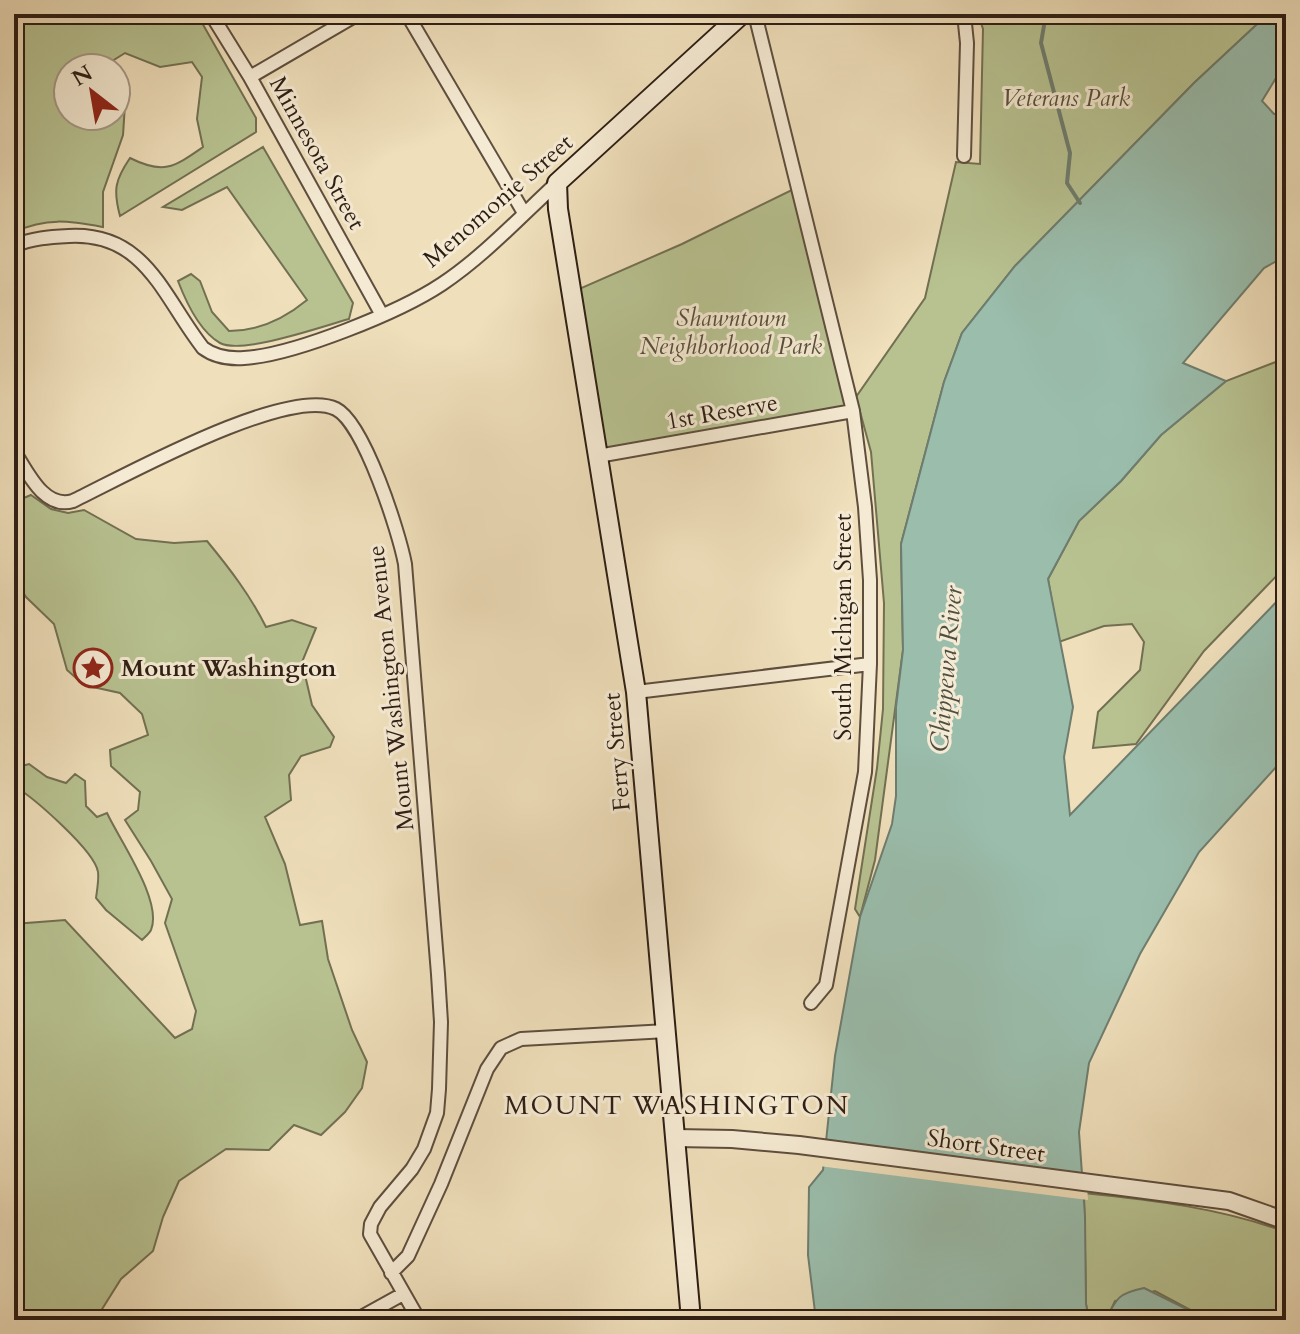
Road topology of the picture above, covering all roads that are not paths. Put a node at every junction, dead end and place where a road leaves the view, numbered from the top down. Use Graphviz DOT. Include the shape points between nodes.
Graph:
graph roads {
  1 [pos="211,14"];
  2 [pos="358,14"];
  3 [pos="407,14"];
  4 [pos="742,14"];
  5 [pos="755,14"];
  6 [pos="964,14"];
  7 [pos="250,77"];
  8 [pos="964,156"];
  9 [pos="557,183"];
  10 [pos="524,213"];
  11 [pos="14,246"];
  12 [pos="382,315"];
  13 [pos="853,411"];
  14 [pos="14,451"];
  15 [pos="598,456"];
  16 [pos="870,664"];
  17 [pos="636,692"];
  18 [pos="811,1003"];
  19 [pos="667,1031"];
  20 [pos="676,1138"];
  21 [pos="1286,1221"];
  22 [pos="391,1273"];
  23 [pos="403,1294"];
  24 [pos="356,1320"];
  25 [pos="419,1320"];
  26 [pos="691,1320"];
  1 -- 7 [label="street, Minnesota Street"];
  2 -- 7 [label="street"];
  3 -- 10 [label="street"];
  4 -- 9 [label="main road, Menomonie Street"];
  5 -- 13 [label="street, South Michigan Street"];
  6 -- 8 [label="street"];
  7 -- 12 [label="street, Minnesota Street"];
  9 -- 10 [label="street, Menomonie Street"];
  9 -- 15 [label="main road, Ferry Street"];
  10 -- 12 [label="street, Menomonie Street" via="442,284"];
  11 -- 12 [label="street, Menomonie Street" via="76,236 123,246 149,270 203,348 226,358 289,348"];
  13 -- 15 [label="street, 1st Reserve"];
  13 -- 16 [label="street, South Michigan Street" via="867,535"];
  14 -- 22 [label="street, Mount Washington Avenue" via="46,496 60,504 192,442 288,409 314,405 338,410 362,443 405,564 441,1022 437,1113 431,1132 412,1169 371,1224 372,1239"];
  15 -- 17 [label="main road, Ferry Street"];
  16 -- 17 [label="street"];
  16 -- 18 [label="street, South Michigan Street" via="865,772 856,828 826,985"];
  17 -- 19 [label="main road, Ferry Street"];
  19 -- 20 [label="main road, Ferry Street"];
  19 -- 22 [label="street" via="521,1039 501,1048 487,1069 415,1242 404,1263"];
  20 -- 21 [label="street, Short Street" via="799,1145 1229,1201"];
  20 -- 26 [label="main road, Ferry Street"];
  22 -- 23 [label="street, Mount Washington Avenue"];
  23 -- 24 [label="street"];
  23 -- 25 [label="street, Mount Washington Avenue"];
}
